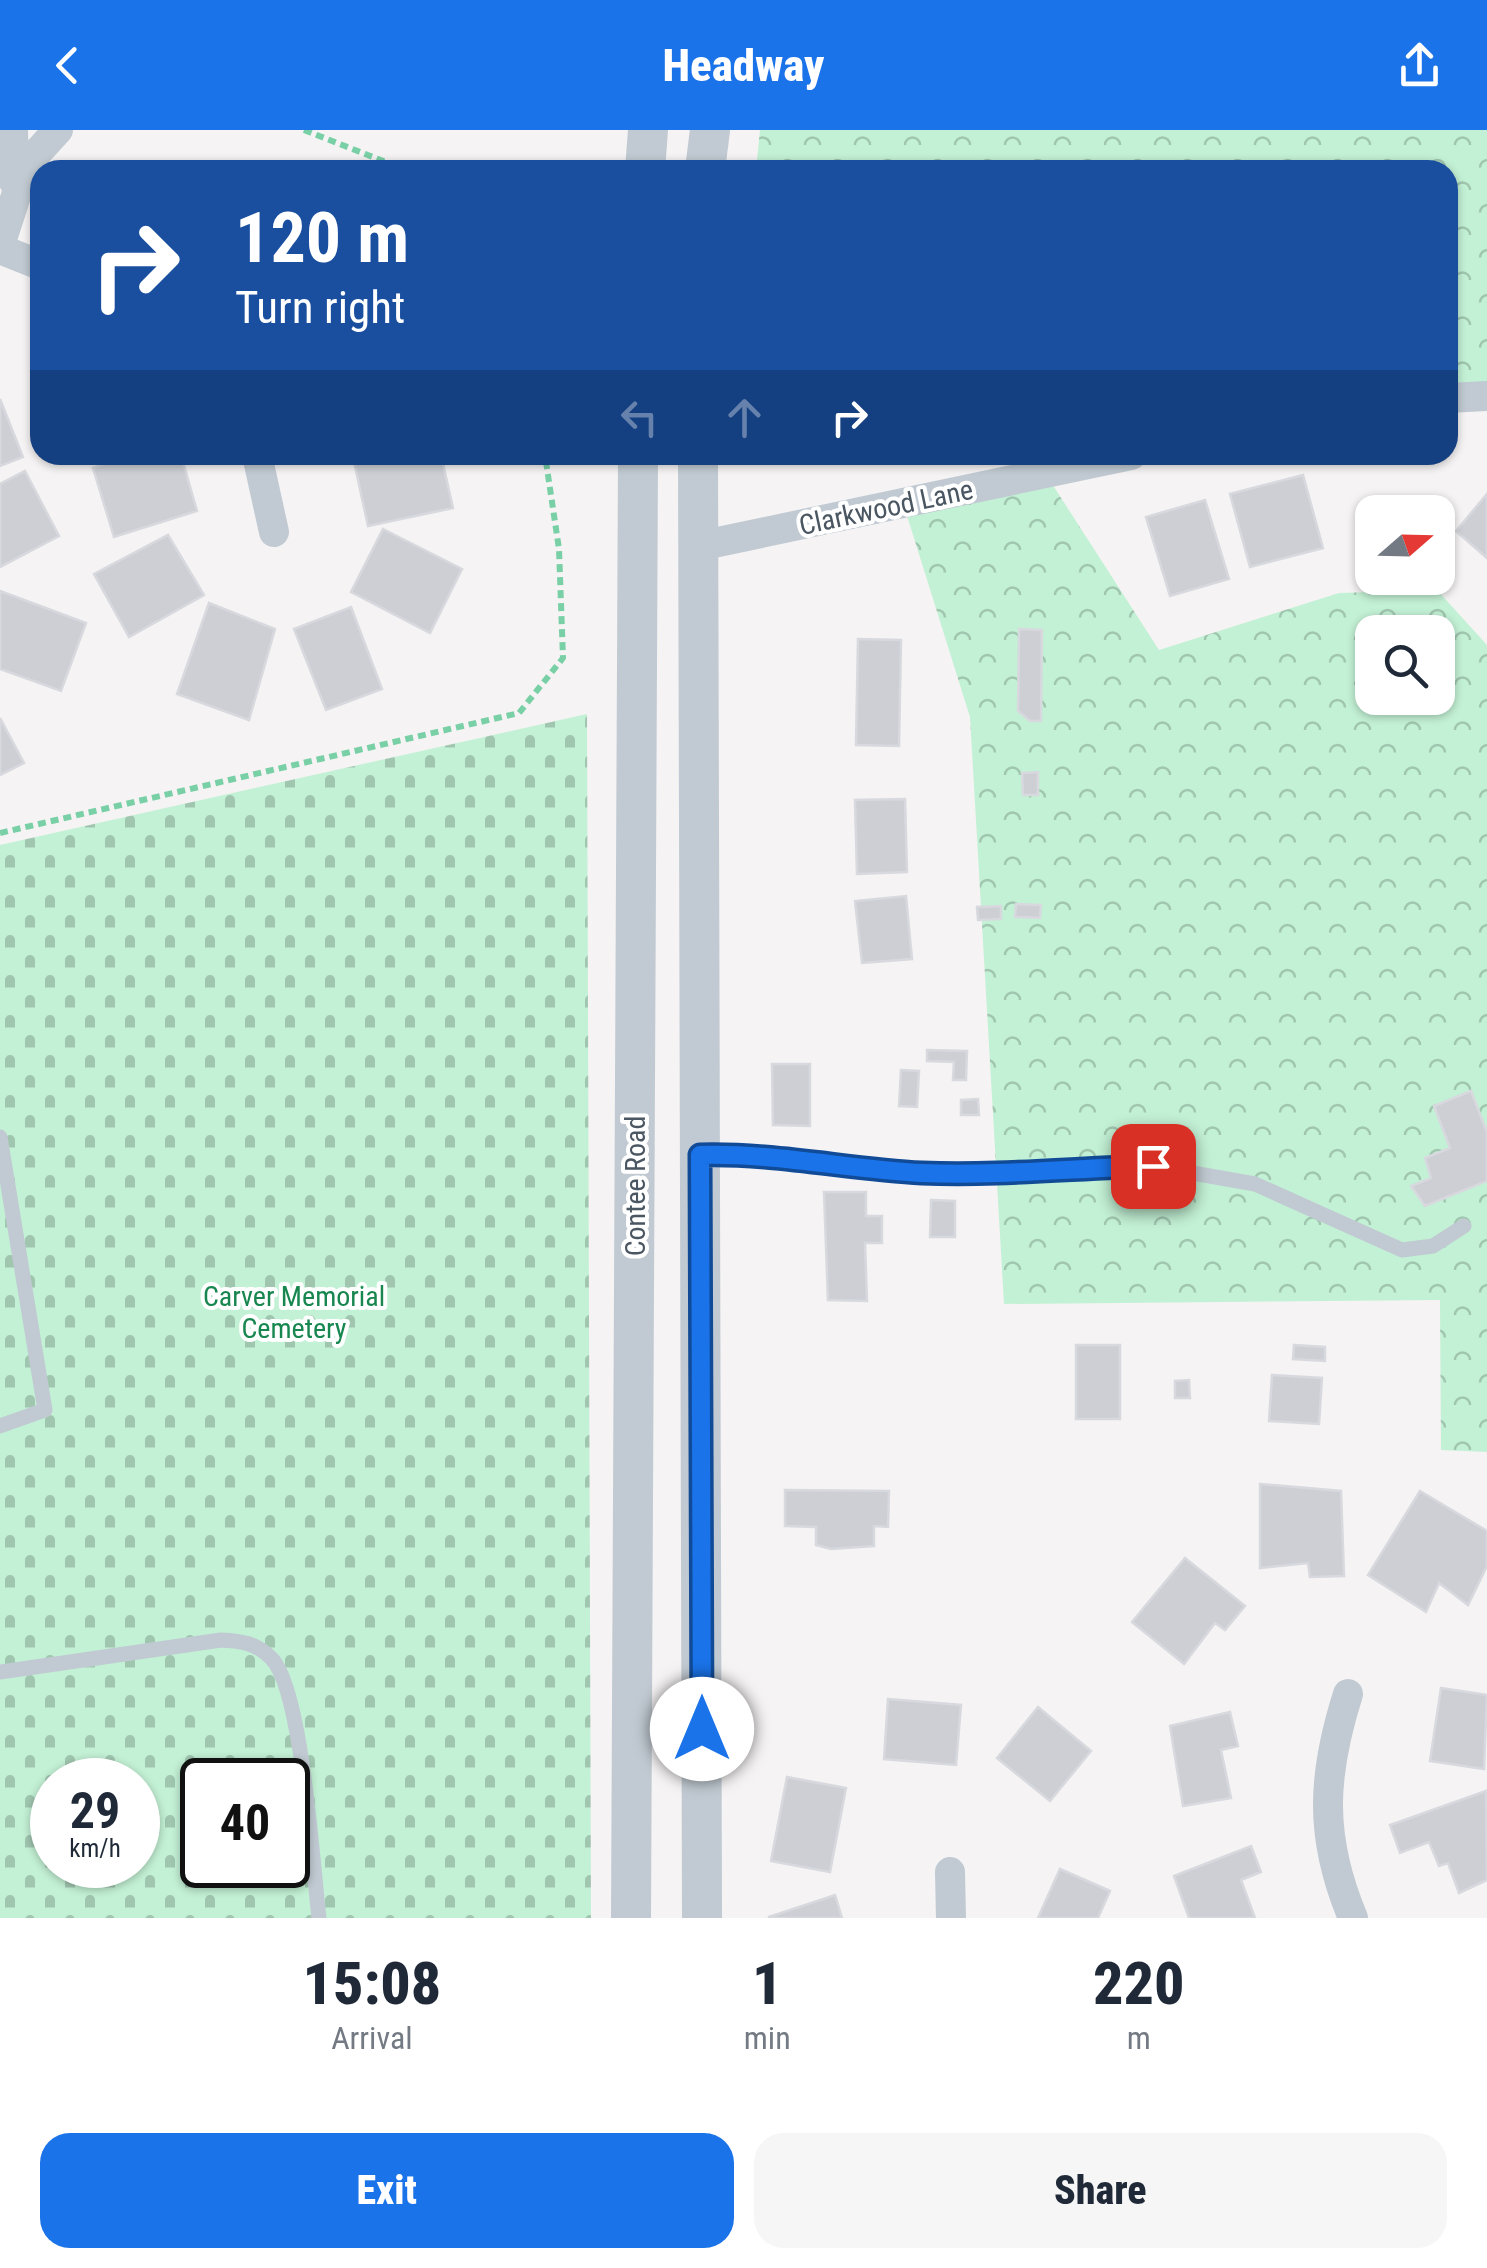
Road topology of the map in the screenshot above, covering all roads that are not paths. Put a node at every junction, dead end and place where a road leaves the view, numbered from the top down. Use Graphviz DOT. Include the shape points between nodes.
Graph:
graph roads {
  1 [pos="13,130"];
  2 [pos="58,130"];
  3 [pos="648,130"];
  4 [pos="710,130"];
  5 [pos="31,160"];
  6 [pos="646,160"];
  7 [pos="706,160"];
  8 [pos="30,162"];
  9 [pos="13,198"];
  10 [pos="0,247"];
  11 [pos="30,260"];
  12 [pos="1487,396"];
  13 [pos="1458,397"];
  14 [pos="259,465"];
  15 [pos="638,465"];
  16 [pos="698,465"];
  17 [pos="1084,465"];
  18 [pos="274,532"];
  19 [pos="699,546"];
  20 [pos="0,1138"];
  21 [pos="700,1155"];
  22 [pos="1464,1226"];
  23 [pos="0,1426"];
  24 [pos="0,1672"];
  25 [pos="1348,1694"];
  26 [pos="950,1872"];
  27 [pos="319,1918"];
  28 [pos="631,1918"];
  29 [pos="702,1918"];
  30 [pos="951,1918"];
  31 [pos="1352,1918"];
  1 -- 9 [label="street"];
  2 -- 5 [label="street"];
  3 -- 6 [label="street"];
  4 -- 7 [label="street"];
  8 -- 9 [label="street"];
  9 -- 10 [label="street"];
  10 -- 11 [label="street"];
  12 -- 13 [label="street"];
  14 -- 18 [label="street"];
  15 -- 28 [label="street, Contee Road"];
  16 -- 19 [label="street"];
  17 -- 19 [label="street, Clarkwood Lane"];
  19 -- 21 [label="street"];
  20 -- 23 [label="lane" via="45,1410"];
  21 -- 22 [label="lane" via="759,1154 922,1173 1170,1167 1256,1184 1402,1250 1433,1246"];
  21 -- 29 [label="street"];
  24 -- 27 [label="lane" via="222,1640 249,1642 274,1660 291,1695"];
  25 -- 31 [label="street" via="1331,1748 1324,1809"];
  26 -- 30 [label="street"];
}
